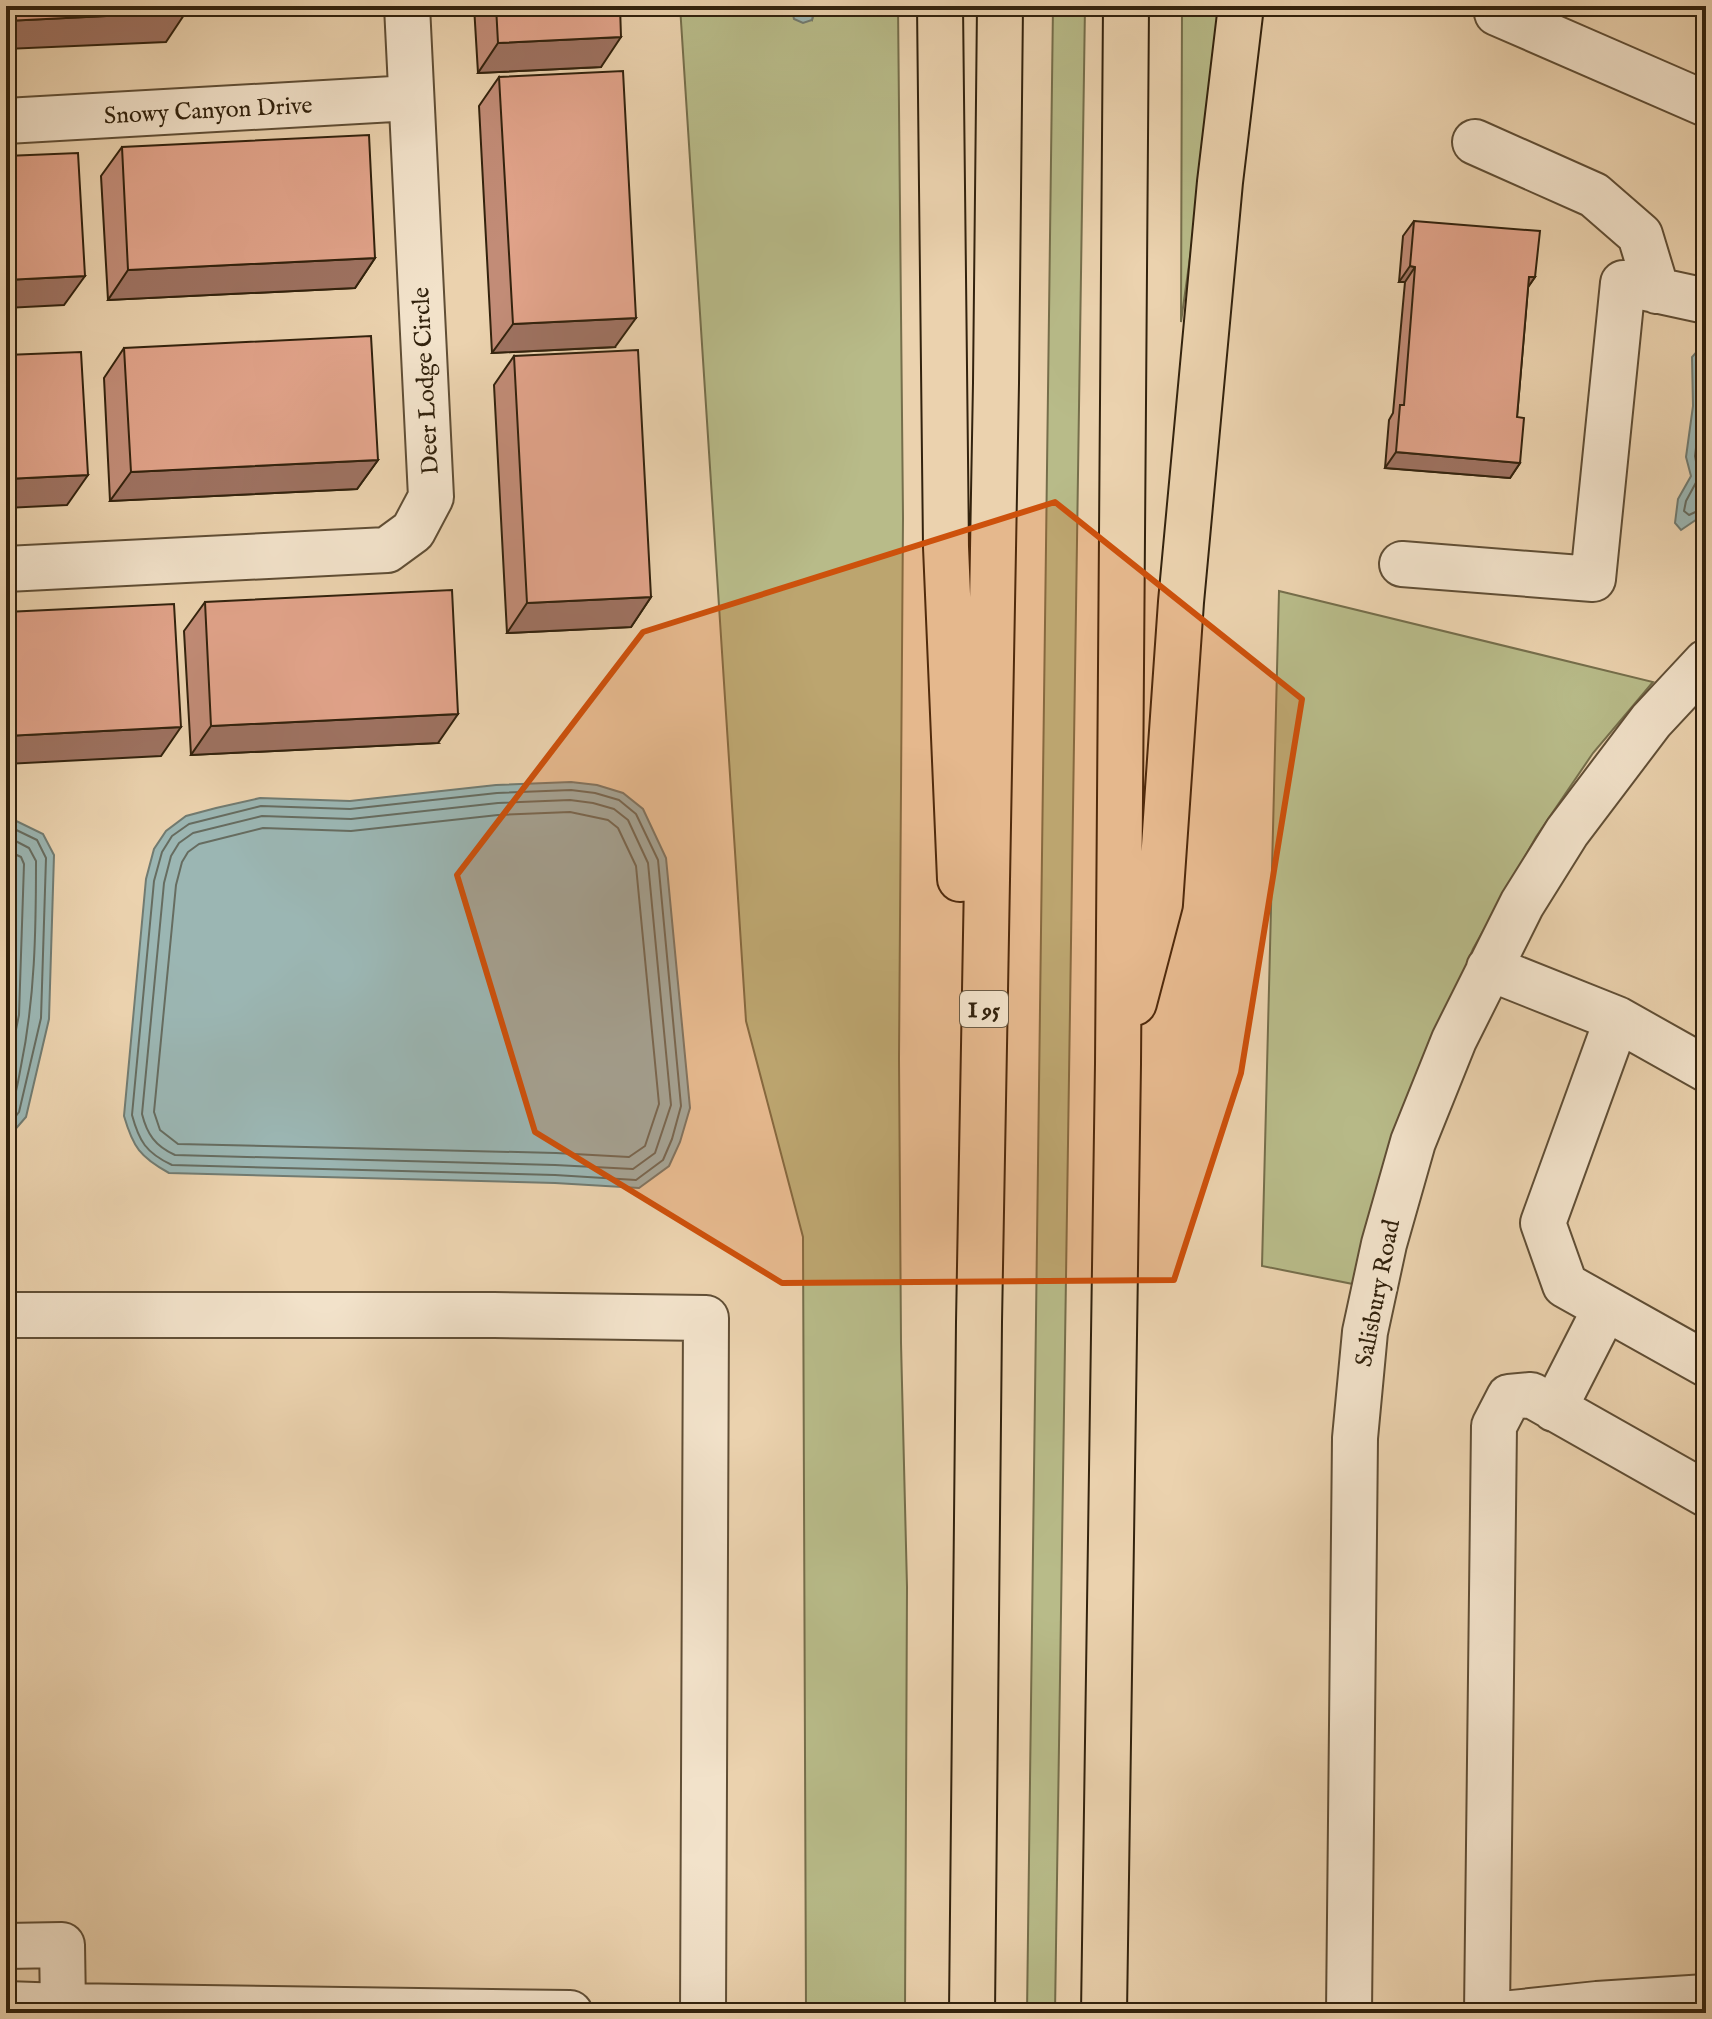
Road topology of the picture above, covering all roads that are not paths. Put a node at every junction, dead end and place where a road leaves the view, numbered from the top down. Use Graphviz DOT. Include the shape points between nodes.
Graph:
graph roads {
  1 [pos="407,6"];
  2 [pos="940,6"];
  3 [pos="1000,6"];
  4 [pos="1126,6"];
  5 [pos="1241,6"];
  6 [pos="1499,6"];
  7 [pos="411,98"];
  8 [pos="1706,104"];
  9 [pos="6,121"];
  10 [pos="1475,142"];
  11 [pos="1657,291"];
  12 [pos="1706,301"];
  13 [pos="1402,564"];
  14 [pos="6,569"];
  15 [pos="1706,662"];
  16 [pos="1489,968"];
  17 [pos="1617,1019"];
  18 [pos="1118,1064"];
  19 [pos="1706,1069"];
  20 [pos="1605,1309"];
  21 [pos="6,1315"];
  22 [pos="979,1322"];
  23 [pos="1706,1364"];
  24 [pos="1554,1409"];
  25 [pos="1706,1494"];
  26 [pos="6,1946"];
  27 [pos="1706,1997"];
  28 [pos="6,2004"];
  29 [pos="63,2009"];
  30 [pos="570,2013"];
  31 [pos="703,2013"];
  32 [pos="972,2013"];
  33 [pos="1104,2013"];
  34 [pos="1349,2013"];
  35 [pos="1487,2013"];
  36 [pos="1512,2013"];
  1 -- 7 [label="street, Deer Lodge Circle"];
  2 -- 22 [label="highway" via="946,547"];
  3 -- 22 [label="highway, I 95"];
  4 -- 18 [label="highway"];
  5 -- 18 [label="highway" via="1182,586 1160,904"];
  6 -- 8 [label="street" via="1497,13"];
  7 -- 9 [label="street, Snowy Canyon Drive"];
  7 -- 14 [label="street, Deer Lodge Circle" via="431,497 413,531 387,550"];
  10 -- 11 [label="street" via="1594,195 1640,235"];
  11 -- 12 [label="street"];
  11 -- 13 [label="street" via="1623,283 1593,579"];
  15 -- 16 [label="street, Salisbury Road" via="1651,721 1567,832"];
  16 -- 17 [label="street"];
  16 -- 34 [label="street, Salisbury Road" via="1413,1142 1365,1332 1355,1438"];
  17 -- 19 [label="street"];
  17 -- 20 [label="street" via="1543,1223 1565,1285"];
  18 -- 33 [label="highway"];
  20 -- 23 [label="street"];
  20 -- 24 [label="street"];
  21 -- 31 [label="street" via="706,1318"];
  22 -- 32 [label="highway, I 95"];
  24 -- 25 [label="street"];
  24 -- 35 [label="street" via="1531,1395 1509,1397 1494,1426"];
  26 -- 29 [label="street" via="62,1945"];
  27 -- 36 [label="street"];
  28 -- 29 [label="street"];
  29 -- 30 [label="street"];
}
